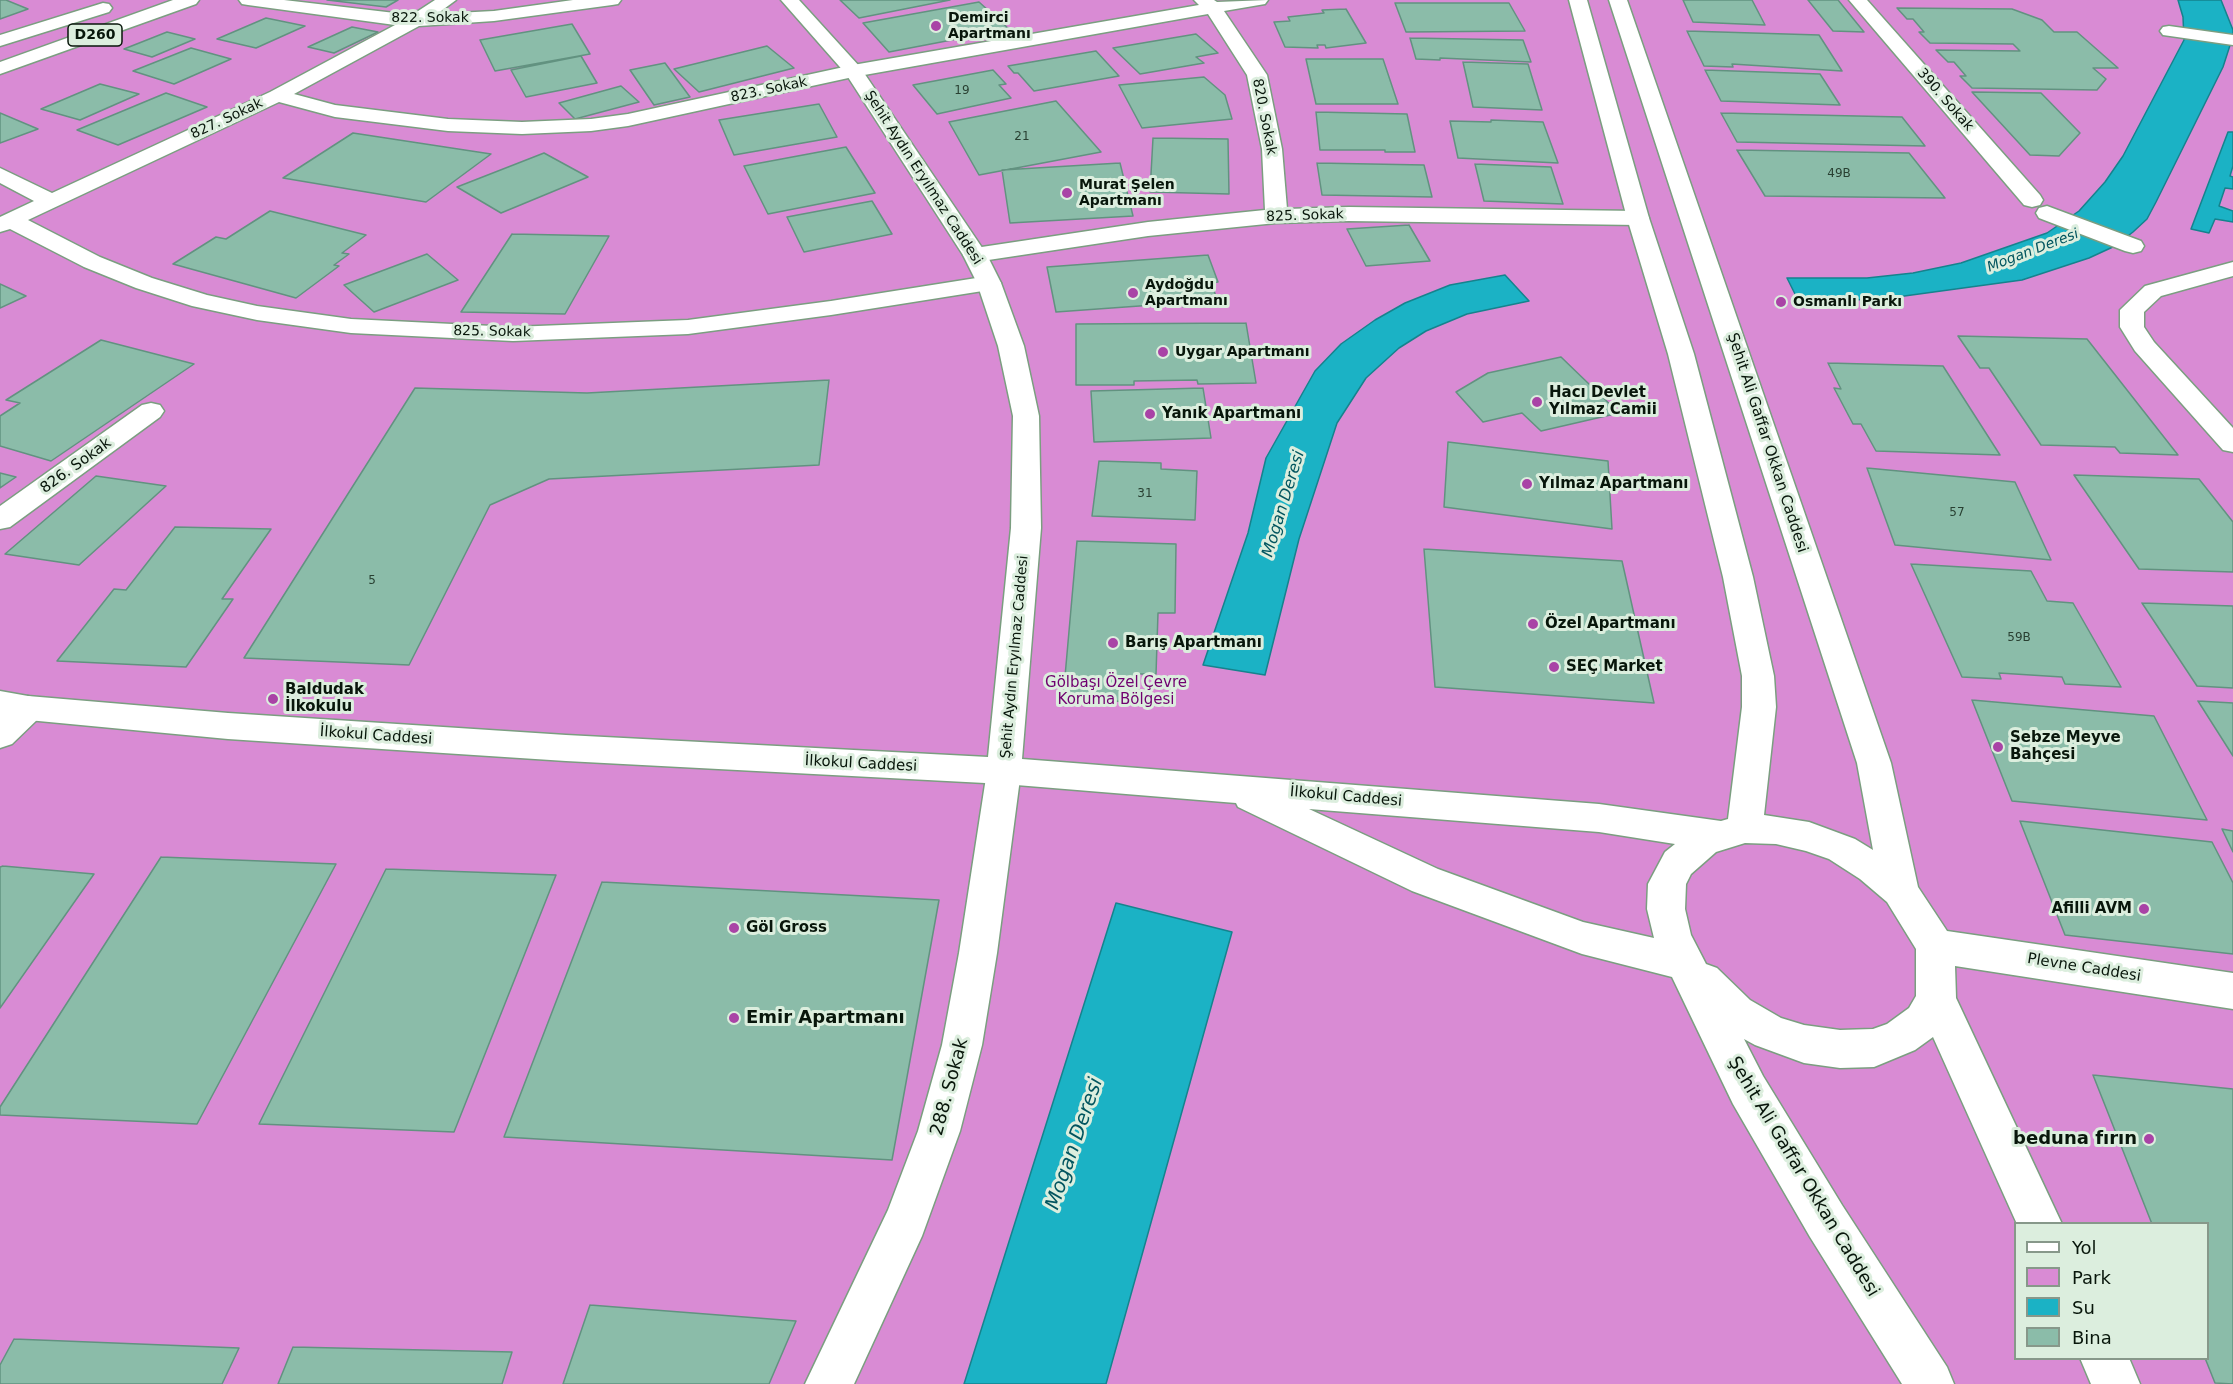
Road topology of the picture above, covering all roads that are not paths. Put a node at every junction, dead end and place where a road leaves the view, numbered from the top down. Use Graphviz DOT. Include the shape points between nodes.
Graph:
graph roads {
  1 [pos="190,0"];
  2 [pos="248,0"];
  3 [pos="447,0"];
  4 [pos="612,0"];
  5 [pos="790,0"];
  6 [pos="1259,0"];
  7 [pos="1578,0"];
  8 [pos="1618,0"];
  9 [pos="1858,0"];
  10 [pos="117,3"];
  11 [pos="1207,3"];
  12 [pos="415,21"];
  13 [pos="2169,31"];
  14 [pos="2233,40"];
  15 [pos="0,41"];
  16 [pos="0,68"];
  17 [pos="853,71"];
  18 [pos="277,96"];
  19 [pos="0,174"];
  20 [pos="51,201"];
  21 [pos="1276,216"];
  22 [pos="1638,218"];
  23 [pos="5,223"];
  24 [pos="2133,246"];
  25 [pos="975,255"];
  26 [pos="2233,269"];
  27 [pos="989,283"];
  28 [pos="151,411"];
  29 [pos="2233,444"];
  30 [pos="0,520"];
  31 [pos="14,706"];
  32 [pos="0,735"];
  33 [pos="1005,771"];
  34 [pos="1233,789"];
  35 [pos="1733,833"];
  36 [pos="1900,891"];
  37 [pos="1935,946"];
  38 [pos="1686,963"];
  39 [pos="2233,991"];
  40 [pos="1936,998"];
  41 [pos="2039,1222"];
  42 [pos="2104,1360"];
  43 [pos="830,1384"];
  44 [pos="1930,1384"];
  45 [pos="2116,1384"];
  1 -- 16 [label="main road, D260"];
  2 -- 12 [label="main road, 822. Sokak"];
  3 -- 12 [label="main road, 827. Sokak"];
  4 -- 12 [label="main road, 822. Sokak" via="494,16"];
  5 -- 17 [label="main road, Şehit Aydın Eryılmaz Caddesi"];
  6 -- 11 [label="main road, 823. Sokak"];
  7 -- 22 [label="main road"];
  8 -- 36 [label="main road, Şehit Ali Gaffar Okkan Caddesi" via="1874,763"];
  9 -- 24 [label="main road, 390. Sokak" via="2040,207"];
  10 -- 15 [label="main road, D260"];
  11 -- 17 [label="main road, 823. Sokak"];
  11 -- 21 [label="main road, 820. Sokak" via="1229,28 1257,75 1272,149"];
  12 -- 18 [label="main road, 827. Sokak"];
  13 -- 14 [label="main road"];
  17 -- 18 [label="main road, 823. Sokak" via="628,120 563,128 448,125 382,118"];
  17 -- 25 [label="main road, Şehit Aydın Eryılmaz Caddesi"];
  18 -- 20 [label="main road, 827. Sokak"];
  19 -- 20 [label="main road"];
  20 -- 23 [label="main road, 827. Sokak"];
  21 -- 22 [label="main road, 825. Sokak"];
  21 -- 25 [label="main road, 825. Sokak" via="1148,229"];
  22 -- 35 [label="main road" via="1681,354 1738,577 1758,676 1759,707"];
  23 -- 27 [label="main road, 825. Sokak" via="92,262 201,301 351,326 513,334 688,327"];
  25 -- 27 [label="main road, Şehit Aydın Eryılmaz Caddesi"];
  26 -- 29 [label="main road" via="2153,291 2132,310 2132,327 2144,346"];
  27 -- 33 [label="main road, Şehit Aydın Eryılmaz Caddesi" via="1011,346 1026,416 1026,528"];
  28 -- 30 [label="main road, 826. Sokak"];
  31 -- 32 [label="main road"];
  31 -- 33 [label="main road, İlkokul Caddesi" via="274,729 578,749"];
  33 -- 34 [label="main road, İlkokul Caddesi"];
  33 -- 43 [label="main road, 288. Sokak" via="962,1045 939,1131 906,1220"];
  34 -- 35 [label="main road, İlkokul Caddesi" via="1599,818"];
  34 -- 38 [label="main road" via="1425,880 1582,938"];
  35 -- 36 [label="main road, Şehit Ali Gaffar Okkan Caddesi" via="1776,830 1809,837 1842,849"];
  35 -- 38 [label="main road, Şehit Ali Gaffar Okkan Caddesi" via="1704,841 1678,863 1667,884 1666,909 1672,936"];
  36 -- 37 [label="main road, Şehit Ali Gaffar Okkan Caddesi"];
  37 -- 39 [label="main road, Plevne Caddesi"];
  37 -- 40 [label="main road"];
  38 -- 40 [label="main road, Şehit Ali Gaffar Okkan Caddesi" via="1736,1013 1769,1032 1804,1044 1874,1048 1901,1037 1923,1021"];
  38 -- 44 [label="main road, Şehit Ali Gaffar Okkan Caddesi" via="1748,1090"];
  40 -- 41 [label="main road"];
  42 -- 45 [label="main road"];
}
